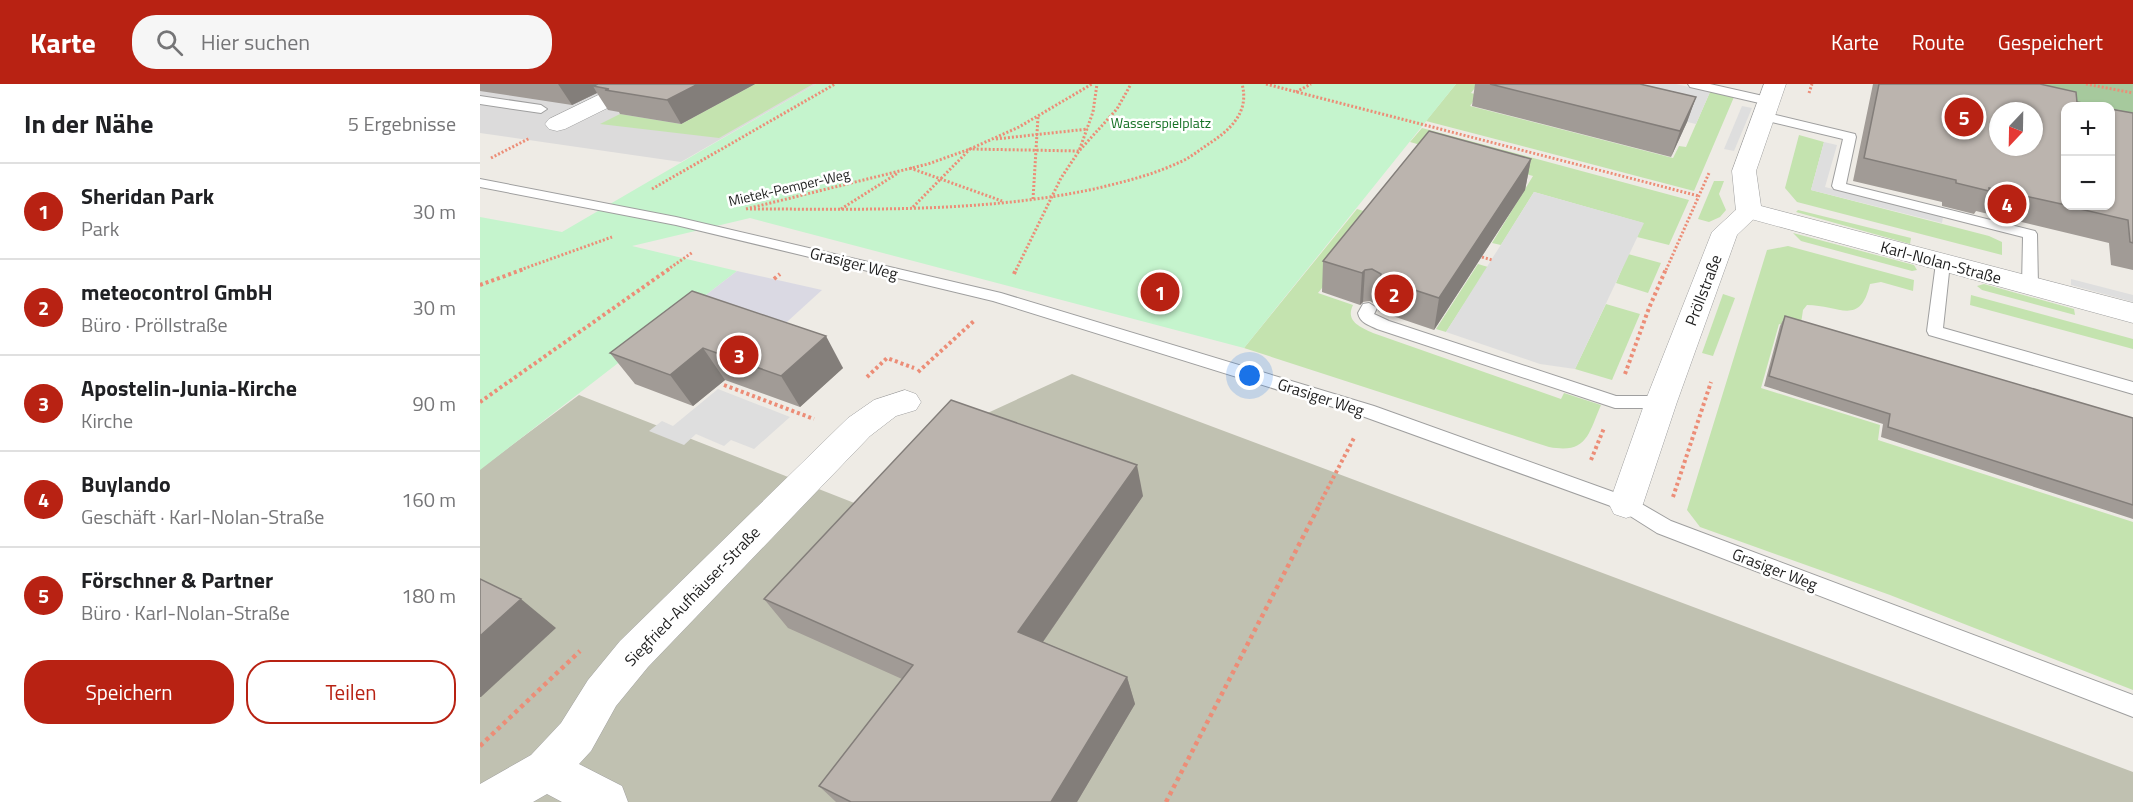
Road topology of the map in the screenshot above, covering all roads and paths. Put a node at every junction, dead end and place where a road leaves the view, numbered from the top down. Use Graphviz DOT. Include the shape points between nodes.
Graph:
graph roads {
  1 [pos="638,84"];
  2 [pos="835,84"];
  3 [pos="1094,84"];
  4 [pos="1131,84"];
  5 [pos="1242,84"];
  6 [pos="1266,84"];
  7 [pos="1311,84"];
  8 [pos="1694,84"];
  9 [pos="2086,84"];
  10 [pos="1296,92"];
  11 [pos="2133,93"];
  12 [pos="480,100"];
  13 [pos="1769,100"];
  14 [pos="549,117"];
  15 [pos="1038,117"];
  16 [pos="1088,129"];
  17 [pos="1037,134"];
  18 [pos="992,139"];
  19 [pos="970,149"];
  20 [pos="1037,150"];
  21 [pos="1079,151"];
  22 [pos="490,159"];
  23 [pos="1713,163"];
  24 [pos="909,168"];
  25 [pos="902,170"];
  26 [pos="942,180"];
  27 [pos="480,183"];
  28 [pos="1051,196"];
  29 [pos="1699,196"];
  30 [pos="1034,199"];
  31 [pos="1004,202"];
  32 [pos="913,207"];
  33 [pos="618,209"];
  34 [pos="744,209"];
  35 [pos="840,209"];
  36 [pos="1749,212"];
  37 [pos="676,221"];
  38 [pos="742,236"];
  39 [pos="1482,257"];
  40 [pos="1492,260"];
  41 [pos="1943,263"];
  42 [pos="480,285"];
  43 [pos="2030,286"];
  44 [pos="996,297"];
  45 [pos="1369,308"];
  46 [pos="2133,313"];
  47 [pos="724,385"];
  48 [pos="2133,388"];
  49 [pos="480,402"];
  50 [pos="1615,402"];
  51 [pos="1661,402"];
  52 [pos="895,405"];
  53 [pos="1368,411"];
  54 [pos="821,421"];
  55 [pos="1580,487"];
  56 [pos="1626,504"];
  57 [pos="2133,706"];
  58 [pos="546,770"];
  59 [pos="491,802"];
  60 [pos="606,802"];
  61 [pos="1166,802"];
  1 -- 14 [label="street"];
  2 -- 33 [label="path"];
  3 -- 15 [label="path, Mietek-Pemper-Weg"];
  3 -- 16 [label="path"];
  4 -- 21 [label="path" via="1117,109"];
  5 -- 28 [label="path" via="1244,104 1236,122 1203,149 1131,179"];
  6 -- 10 [label="path"];
  7 -- 10 [label="path"];
  8 -- 13 [label="lane"];
  9 -- 11 [label="path"];
  10 -- 29 [label="path"];
  12 -- 14 [label="lane"];
  13 -- 36 [label="street" via="1744,171"];
  13 -- 43 [label="lane" via="1851,137 1839,186 2030,234"];
  14 -- 22 [label="path"];
  15 -- 17 [label="path"];
  15 -- 18 [label="path, Mietek-Pemper-Weg"];
  16 -- 17 [label="path"];
  16 -- 21 [label="path"];
  17 -- 18 [label="path"];
  17 -- 20 [label="path"];
  18 -- 19 [label="path, Mietek-Pemper-Weg"];
  19 -- 20 [label="path"];
  19 -- 24 [label="path, Mietek-Pemper-Weg"];
  19 -- 26 [label="path"];
  20 -- 21 [label="path"];
  20 -- 30 [label="path"];
  21 -- 28 [label="path"];
  23 -- 29 [label="path"];
  24 -- 25 [label="path, Mietek-Pemper-Weg"];
  24 -- 26 [label="path"];
  25 -- 34 [label="path, Mietek-Pemper-Weg"];
  25 -- 35 [label="path"];
  26 -- 31 [label="path"];
  26 -- 32 [label="path"];
  27 -- 33 [label="lane, Grasiger Weg"];
  28 -- 30 [label="path"];
  28 -- 44 [label="path" via="1009,284"];
  29 -- 50 [label="path" via="1649,308"];
  30 -- 31 [label="path"];
  31 -- 32 [label="path"];
  32 -- 35 [label="path"];
  33 -- 37 [label="lane, Grasiger Weg"];
  34 -- 35 [label="path"];
  34 -- 38 [label="path" via="759,221"];
  36 -- 41 [label="street, Karl-Nolan-Straße"];
  36 -- 51 [label="street, Pröllstraße" via="1725,232"];
  37 -- 38 [label="lane, Grasiger Weg"];
  37 -- 42 [label="path" via="599,240"];
  38 -- 44 [label="lane, Grasiger Weg"];
  38 -- 49 [label="path" via="717,257 694,252"];
  39 -- 40 [label="path"];
  41 -- 43 [label="street, Karl-Nolan-Straße"];
  41 -- 48 [label="lane" via="1935,331"];
  43 -- 46 [label="street, Karl-Nolan-Straße"];
  44 -- 52 [label="path" via="920,370"];
  44 -- 53 [label="lane, Grasiger Weg"];
  45 -- 50 [label="lane" via="1367,317 1383,325"];
  47 -- 54 [label="path"];
  50 -- 51 [label="lane"];
  50 -- 55 [label="path"];
  51 -- 56 [label="street, Pröllstraße"];
  52 -- 58 [label="street, Siegfried-Aufhäuser-Straße" via="859,427 633,654 602,693 576,737"];
  53 -- 55 [label="lane, Grasiger Weg"];
  53 -- 61 [label="path"];
  55 -- 56 [label="lane, Grasiger Weg"];
  56 -- 57 [label="lane, Grasiger Weg" via="1664,527"];
  58 -- 59 [label="street, Siegfried-Aufhäuser-Straße"];
  58 -- 60 [label="street"];
}
